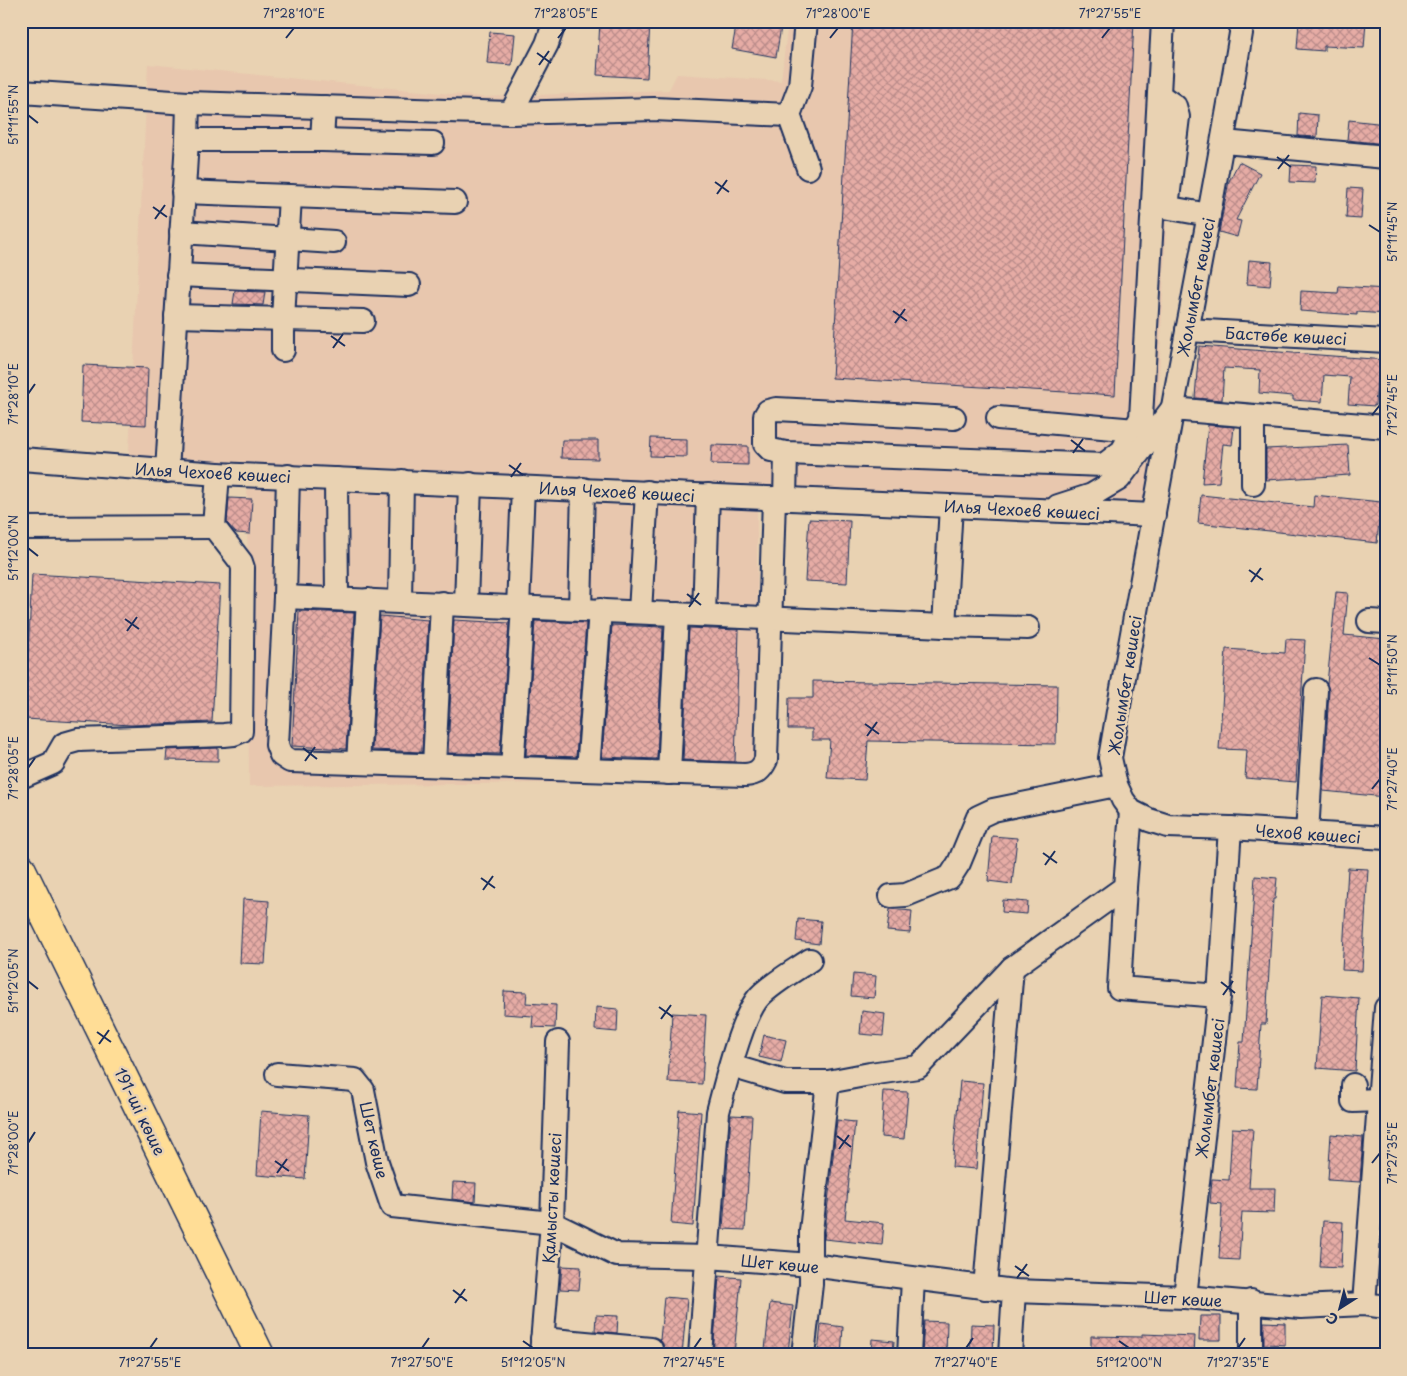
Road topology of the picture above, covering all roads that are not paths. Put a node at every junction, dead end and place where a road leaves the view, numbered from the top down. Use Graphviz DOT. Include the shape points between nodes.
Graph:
graph roads {
  1 [pos="555,21"];
  2 [pos="806,21"];
  3 [pos="1163,21"];
  4 [pos="1243,21"];
  5 [pos="21,92"];
  6 [pos="188,103"];
  7 [pos="324,107"];
  8 [pos="510,113"];
  9 [pos="789,114"];
  10 [pos="187,140"];
  11 [pos="322,140"];
  12 [pos="433,142"];
  13 [pos="1224,142"];
  14 [pos="1386,157"];
  15 [pos="808,168"];
  16 [pos="183,192"];
  17 [pos="290,196"];
  18 [pos="455,202"];
  19 [pos="1160,206"];
  20 [pos="1209,215"];
  21 [pos="181,232"];
  22 [pos="289,239"];
  23 [pos="334,242"];
  24 [pos="178,275"];
  25 [pos="285,280"];
  26 [pos="409,285"];
  27 [pos="176,316"];
  28 [pos="283,319"];
  29 [pos="363,321"];
  30 [pos="1187,330"];
  31 [pos="1386,341"];
  32 [pos="283,350"];
  33 [pos="1172,409"];
  34 [pos="1253,416"];
  35 [pos="954,418"];
  36 [pos="998,418"];
  37 [pos="1386,427"];
  38 [pos="1145,431"];
  39 [pos="786,453"];
  40 [pos="21,459"];
  41 [pos="168,471"];
  42 [pos="218,474"];
  43 [pos="288,476"];
  44 [pos="336,478"];
  45 [pos="402,482"];
  46 [pos="470,484"];
  47 [pos="1252,484"];
  48 [pos="523,487"];
  49 [pos="583,489"];
  50 [pos="647,492"];
  51 [pos="708,495"];
  52 [pos="779,498"];
  53 [pos="950,506"];
  54 [pos="1045,510"];
  55 [pos="1154,515"];
  56 [pos="21,528"];
  57 [pos="214,528"];
  58 [pos="285,597"];
  59 [pos="337,598"];
  60 [pos="368,600"];
  61 [pos="400,601"];
  62 [pos="442,603"];
  63 [pos="466,604"];
  64 [pos="520,607"];
  65 [pos="590,610"];
  66 [pos="640,612"];
  67 [pos="677,614"];
  68 [pos="704,615"];
  69 [pos="770,617"];
  70 [pos="944,626"];
  71 [pos="1028,628"];
  72 [pos="1316,690"];
  73 [pos="358,763"];
  74 [pos="434,766"];
  75 [pos="512,768"];
  76 [pos="588,770"];
  77 [pos="669,773"];
  78 [pos="21,776"];
  79 [pos="1116,785"];
  80 [pos="1131,811"];
  81 [pos="1230,828"];
  82 [pos="1308,833"];
  83 [pos="1386,838"];
  84 [pos="21,868"];
  85 [pos="1125,887"];
  86 [pos="891,896"];
  87 [pos="810,960"];
  88 [pos="1012,968"];
  89 [pos="1219,996"];
  90 [pos="1386,1008"];
  91 [pos="558,1042"];
  92 [pos="731,1066"];
  93 [pos="277,1074"];
  94 [pos="828,1082"];
  95 [pos="1353,1085"];
  96 [pos="1379,1100"];
  97 [pos="1381,1133"];
  98 [pos="552,1223"];
  99 [pos="708,1257"];
  100 [pos="811,1265"];
  101 [pos="913,1279"];
  102 [pos="985,1288"];
  103 [pos="1014,1291"];
  104 [pos="1185,1297"];
  105 [pos="1251,1302"];
  106 [pos="1375,1305"];
  107 [pos="542,1347"];
  108 [pos="651,1349"];
  109 [pos="260,1355"];
  110 [pos="700,1355"];
  111 [pos="803,1355"];
  112 [pos="909,1355"];
  113 [pos="1010,1355"];
  114 [pos="1251,1355"];
  1 -- 8 [label="street" via="547,44"];
  2 -- 9 [label="street" via="800,86"];
  3 -- 19 [label="street" via="1159,95 1175,106 1178,117"];
  4 -- 13 [label="street, Жолымбет көшесі"];
  5 -- 6 [label="street"];
  6 -- 7 [label="street"];
  6 -- 10 [label="street"];
  7 -- 8 [label="street"];
  7 -- 11 [label="street"];
  8 -- 9 [label="street" via="654,109"];
  9 -- 15 [label="street"];
  10 -- 11 [label="street"];
  10 -- 16 [label="street"];
  11 -- 12 [label="street"];
  13 -- 14 [label="street"];
  13 -- 20 [label="street, Жолымбет көшесі"];
  16 -- 17 [label="street"];
  16 -- 21 [label="street"];
  17 -- 18 [label="street"];
  17 -- 22 [label="street"];
  19 -- 20 [label="street"];
  19 -- 38 [label="street" via="1140,418"];
  20 -- 30 [label="street, Жолымбет көшесі"];
  21 -- 22 [label="street"];
  21 -- 24 [label="street"];
  22 -- 23 [label="street"];
  22 -- 25 [label="street"];
  24 -- 25 [label="street"];
  24 -- 27 [label="street"];
  25 -- 26 [label="street"];
  25 -- 28 [label="street"];
  27 -- 28 [label="street"];
  27 -- 41 [label="street"];
  28 -- 29 [label="street"];
  28 -- 32 [label="street"];
  30 -- 31 [label="street, Бастөбе көшесі"];
  30 -- 33 [label="street, Жолымбет көшесі"];
  33 -- 34 [label="street"];
  33 -- 38 [label="street"];
  33 -- 55 [label="street, Жолымбет көшесі"];
  34 -- 37 [label="street"];
  34 -- 47 [label="street"];
  35 -- 39 [label="street" via="768,411 765,416 765,444 771,450"];
  36 -- 38 [label="street"];
  38 -- 39 [label="street" via="1104,465"];
  38 -- 54 [label="street" via="1119,479 1092,495"];
  39 -- 52 [label="street"];
  40 -- 41 [label="street, Илья Чехоев көшесі"];
  41 -- 42 [label="street, Илья Чехоев көшесі"];
  42 -- 43 [label="street, Илья Чехоев көшесі"];
  42 -- 57 [label="street"];
  43 -- 44 [label="street, Илья Чехоев көшесі"];
  43 -- 58 [label="street"];
  44 -- 45 [label="street, Илья Чехоев көшесі"];
  44 -- 59 [label="street"];
  45 -- 46 [label="street, Илья Чехоев көшесі"];
  45 -- 61 [label="street"];
  46 -- 48 [label="street, Илья Чехоев көшесі"];
  46 -- 63 [label="street"];
  48 -- 49 [label="street, Илья Чехоев көшесі"];
  48 -- 64 [label="street"];
  49 -- 50 [label="street, Илья Чехоев көшесі"];
  49 -- 65 [label="street"];
  50 -- 51 [label="street, Илья Чехоев көшесі"];
  50 -- 66 [label="street"];
  51 -- 52 [label="street, Илья Чехоев көшесі"];
  51 -- 68 [label="street"];
  52 -- 53 [label="street, Илья Чехоев көшесі"];
  52 -- 69 [label="street"];
  53 -- 54 [label="street, Илья Чехоев көшесі"];
  53 -- 70 [label="street"];
  54 -- 55 [label="street, Илья Чехоев көшесі"];
  55 -- 79 [label="street, Жолымбет көшесі" via="1110,758"];
  56 -- 57 [label="street"];
  57 -- 78 [label="street" via="243,568 241,731 224,735 78,740 64,744 53,763"];
  58 -- 59 [label="street"];
  58 -- 73 [label="street" via="277,746 281,755 290,761"];
  59 -- 60 [label="street"];
  60 -- 61 [label="street"];
  60 -- 73 [label="street"];
  61 -- 62 [label="street"];
  62 -- 63 [label="street"];
  62 -- 74 [label="street"];
  63 -- 64 [label="street"];
  64 -- 65 [label="street"];
  64 -- 75 [label="street"];
  65 -- 66 [label="street"];
  65 -- 76 [label="street"];
  66 -- 67 [label="street"];
  67 -- 68 [label="street"];
  67 -- 77 [label="street"];
  68 -- 69 [label="street"];
  69 -- 70 [label="street"];
  69 -- 77 [label="street" via="766,760 760,770 745,775"];
  70 -- 71 [label="street"];
  72 -- 82 [label="street"];
  73 -- 74 [label="street"];
  74 -- 75 [label="street"];
  75 -- 76 [label="street"];
  76 -- 77 [label="street"];
  79 -- 80 [label="street, Жолымбет көшесі"];
  79 -- 86 [label="street" via="993,810 978,817 950,877 906,895"];
  80 -- 81 [label="street" via="1168,826"];
  80 -- 85 [label="street"];
  81 -- 82 [label="street, Чехов көшесі"];
  81 -- 89 [label="street, Жолымбет көшесі"];
  82 -- 83 [label="street, Чехов көшесі"];
  84 -- 109 [label="main road, 191-ші көше"];
  85 -- 88 [label="street"];
  85 -- 89 [label="street" via="1119,988"];
  87 -- 92 [label="street" via="760,996 750,1009"];
  88 -- 94 [label="street" via="918,1067"];
  88 -- 102 [label="street"];
  89 -- 104 [label="street, Жолымбет көшесі"];
  90 -- 96 [label="street"];
  91 -- 98 [label="street, Қамысты көшесі"];
  92 -- 94 [label="street" via="785,1082"];
  92 -- 99 [label="street" via="718,1112"];
  93 -- 98 [label="street, Шет көше" via="354,1080 363,1090 377,1162 392,1206"];
  94 -- 100 [label="street" via="811,1231"];
  95 -- 96 [label="street" via="1353,1101"];
  96 -- 97 [label="street"];
  97 -- 106 [label="street"];
  98 -- 99 [label="street, Шет көше" via="617,1255"];
  98 -- 107 [label="street, Қамысты көшесі"];
  99 -- 100 [label="street, Шет көше"];
  99 -- 110 [label="street"];
  100 -- 101 [label="street, Шет көше"];
  100 -- 111 [label="street"];
  101 -- 102 [label="street, Шет көше"];
  101 -- 112 [label="street"];
  102 -- 103 [label="street, Шет көше"];
  103 -- 104 [label="street, Шет көше"];
  103 -- 113 [label="street"];
  104 -- 105 [label="street, Шет көше"];
  105 -- 106 [label="street, Шет көше" via="1300,1306"];
  105 -- 114 [label="street"];
  107 -- 108 [label="street"];
}
